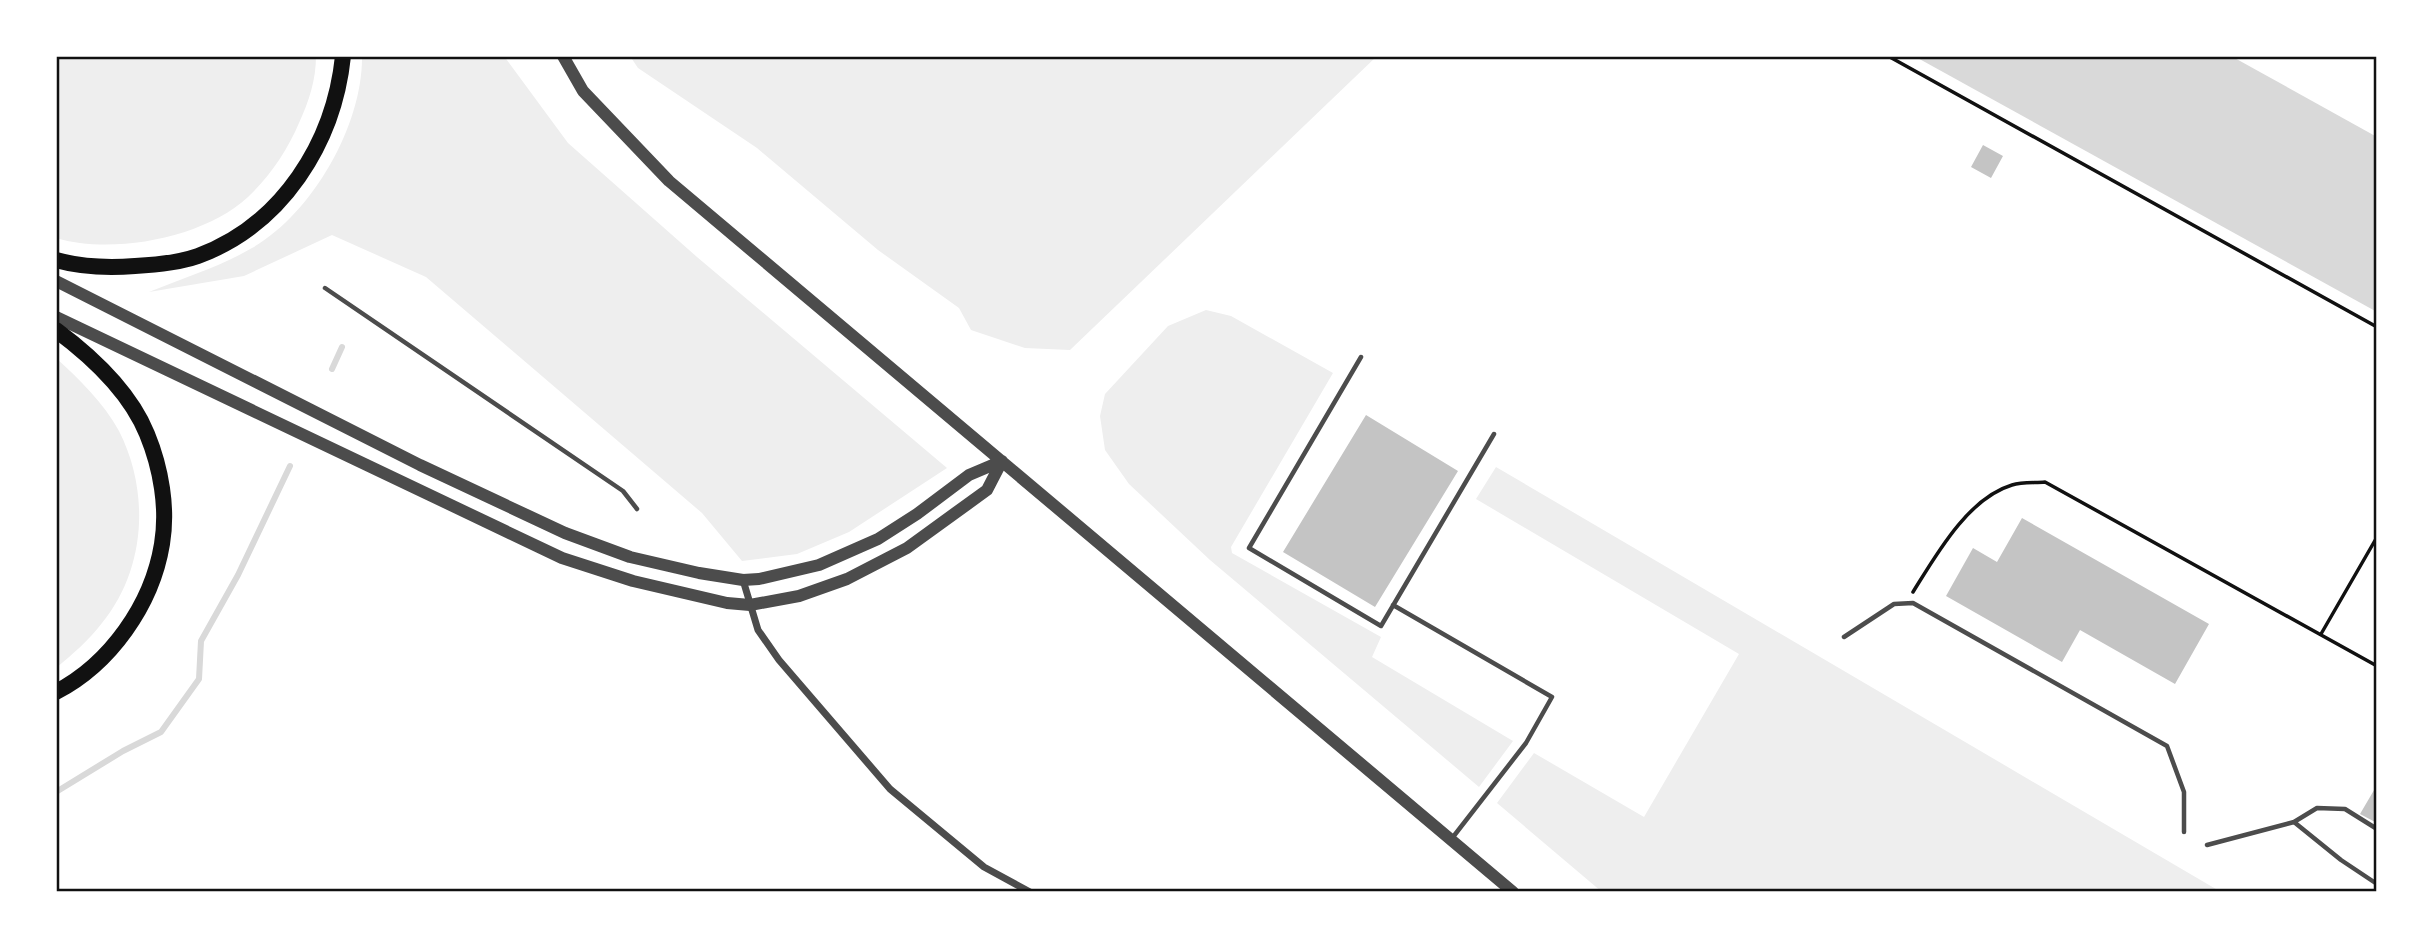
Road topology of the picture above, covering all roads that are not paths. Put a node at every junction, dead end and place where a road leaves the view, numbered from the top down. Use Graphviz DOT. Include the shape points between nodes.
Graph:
graph roads {
  1 [pos="343,56"];
  2 [pos="563,56"];
  3 [pos="56,260"];
  4 [pos="56,281"];
  5 [pos="325,288"];
  6 [pos="56,317"];
  7 [pos="56,330"];
  8 [pos="1361,357"];
  9 [pos="1494,434"];
  10 [pos="1002,461"];
  11 [pos="637,509"];
  12 [pos="743,580"];
  13 [pos="750,605"];
  14 [pos="1393,605"];
  15 [pos="1844,637"];
  16 [pos="56,692"];
  17 [pos="2294,822"];
  18 [pos="2377,829"];
  19 [pos="2184,832"];
  20 [pos="1451,840"];
  21 [pos="2207,845"];
  22 [pos="2377,884"];
  23 [pos="1030,892"];
  24 [pos="1513,892"];
  1 -- 3 [label="highway" via="335,102 313,155 283,197 249,230 196,257 169,263 116,267"];
  2 -- 10 [label="street" via="583,91 669,181"];
  4 -- 12 [label="street" via="565,533 631,557"];
  5 -- 11 [label="lane" via="623,491"];
  6 -- 13 [label="street" via="562,558 679,593"];
  7 -- 16 [label="highway" via="113,382 146,432 162,490 163,517 154,572 130,624 92,668"];
  8 -- 14 [label="lane" via="1249,548 1381,626"];
  9 -- 14 [label="lane"];
  10 -- 12 [label="street" via="969,475 864,547 804,570"];
  10 -- 13 [label="street" via="987,490 892,556 816,592"];
  10 -- 20 [label="street"];
  12 -- 13 [label="street"];
  13 -- 23 [label="street" via="758,630 779,660 890,789 984,867"];
  14 -- 20 [label="lane" via="1552,697 1526,743"];
  15 -- 19 [label="lane" via="1894,604 1913,603 2167,746 2184,792"];
  17 -- 18 [label="lane" via="2317,808 2344,808"];
  17 -- 21 [label="lane"];
  17 -- 22 [label="lane"];
  20 -- 24 [label="street"];
}
